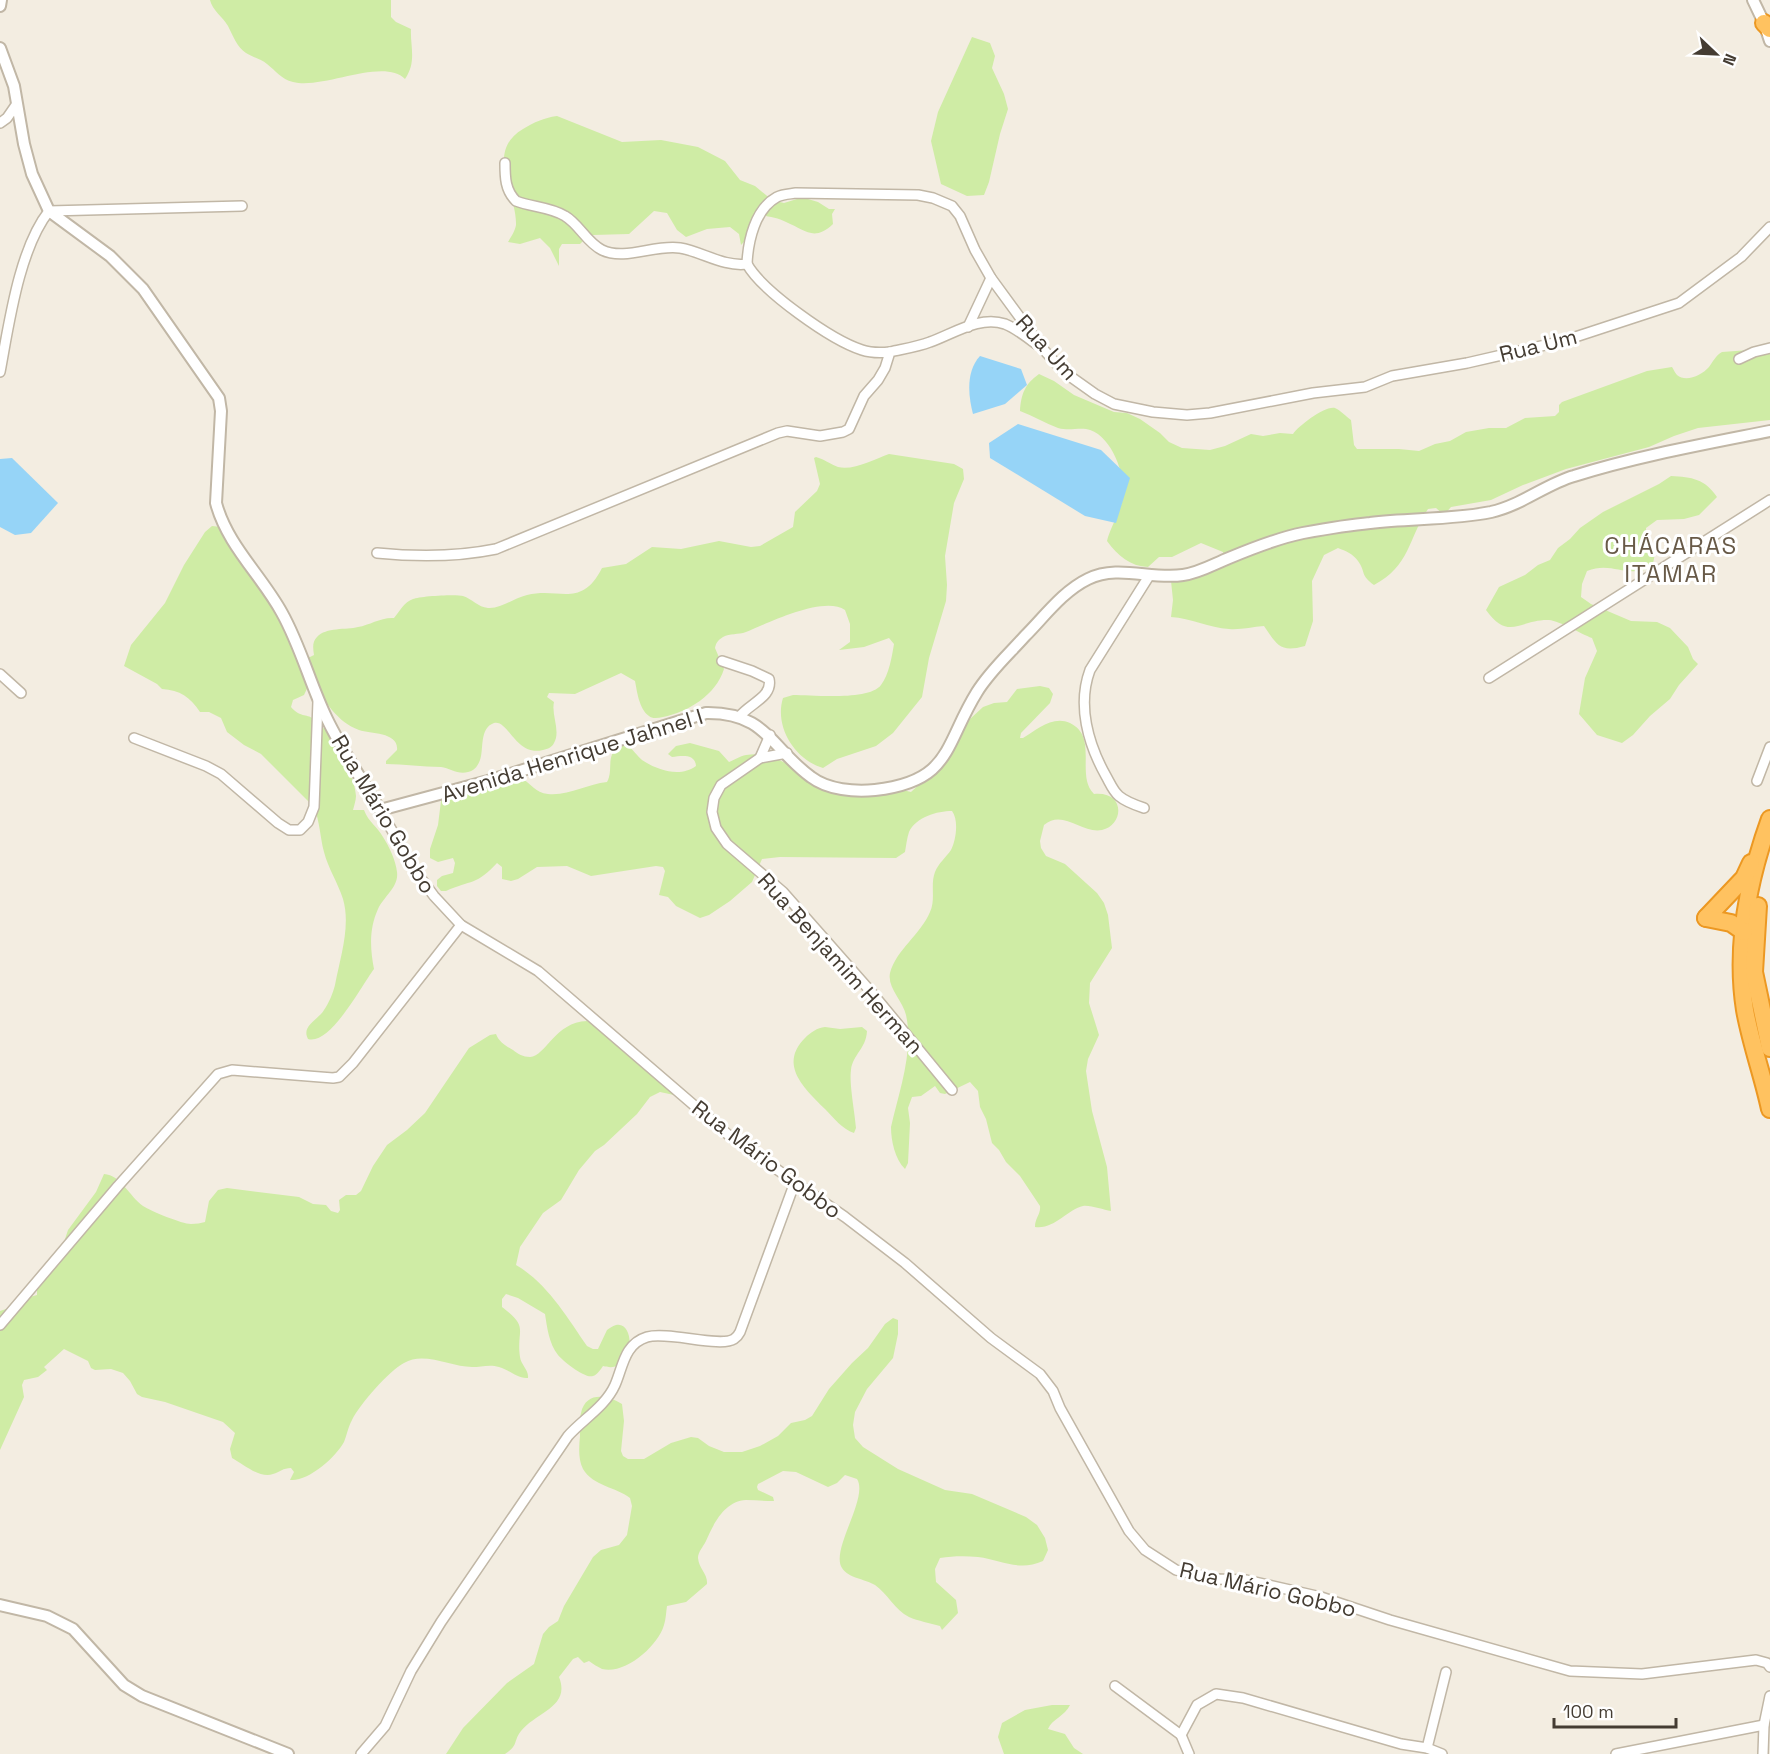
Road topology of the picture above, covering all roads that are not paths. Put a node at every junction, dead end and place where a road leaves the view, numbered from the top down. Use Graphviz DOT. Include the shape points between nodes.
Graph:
graph roads {
  1 [pos="1,0"];
  2 [pos="1753,0"];
  3 [pos="0,6"];
  4 [pos="1767,26"];
  5 [pos="1770,42"];
  6 [pos="0,48"];
  7 [pos="16,105"];
  8 [pos="0,123"];
  9 [pos="505,163"];
  10 [pos="242,206"];
  11 [pos="49,211"];
  12 [pos="1770,227"];
  13 [pos="747,264"];
  14 [pos="991,278"];
  15 [pos="968,327"];
  16 [pos="1770,348"];
  17 [pos="1043,349"];
  18 [pos="890,352"];
  19 [pos="1738,359"];
  20 [pos="0,372"];
  21 [pos="1770,431"];
  22 [pos="1770,500"];
  23 [pos="377,553"];
  24 [pos="1149,576"];
  25 [pos="722,661"];
  26 [pos="0,674"];
  27 [pos="1489,678"];
  28 [pos="21,693"];
  29 [pos="318,699"];
  30 [pos="739,717"];
  31 [pos="770,735"];
  32 [pos="134,738"];
  33 [pos="1770,747"];
  34 [pos="787,753"];
  35 [pos="760,758"];
  36 [pos="1757,781"];
  37 [pos="1144,808"];
  38 [pos="380,810"];
  39 [pos="1769,823"];
  40 [pos="1770,856"];
  41 [pos="461,925"];
  42 [pos="1744,932"];
  43 [pos="1769,1042"];
  44 [pos="952,1090"];
  45 [pos="1770,1109"];
  46 [pos="795,1182"];
  47 [pos="0,1325"];
  48 [pos="0,1605"];
  49 [pos="1770,1667"];
  50 [pos="1446,1672"];
  51 [pos="1115,1686"];
  52 [pos="1770,1696"];
  53 [pos="1764,1725"];
  54 [pos="1180,1734"];
  55 [pos="1427,1748"];
  56 [pos="288,1754"];
  57 [pos="361,1754"];
  58 [pos="1189,1754"];
  59 [pos="1442,1754"];
  60 [pos="1616,1754"];
  61 [pos="1763,1754"];
  1 -- 3 [label="street"];
  2 -- 4 [label="street"];
  4 -- 5 [label="street"];
  6 -- 7 [label="street" via="14,86"];
  7 -- 8 [label="street"];
  7 -- 11 [label="street" via="33,174"];
  9 -- 13 [label="street" via="506,183 516,201 564,215 603,251 635,253 680,248 726,263"];
  10 -- 11 [label="street"];
  11 -- 20 [label="street" via="32,239 22,269"];
  11 -- 29 [label="street, Rua Mário Gobbo" via="110,256 143,289 219,399 219,515 294,635"];
  12 -- 17 [label="street, Rua Um" via="1741,257 1679,303 1563,341 1392,376 1365,387 1187,415 1153,412 1114,404 1064,372"];
  13 -- 14 [label="street, Rua Um" via="755,224 780,195 918,195 952,206"];
  13 -- 18 [label="street" via="764,286 830,335 862,350"];
  14 -- 15 [label="street"];
  14 -- 17 [label="street, Rua Um"];
  15 -- 17 [label="street" via="1005,324"];
  15 -- 18 [label="street"];
  16 -- 19 [label="street"];
  18 -- 23 [label="street" via="879,380 864,396 851,426 843,432 820,436 796,431 778,433 496,549 410,557"];
  21 -- 24 [label="street, Avenida Henrique Jahnel I" via="1570,477 1494,511 1302,533 1256,546 1188,575"];
  22 -- 27 [label="street"];
  24 -- 34 [label="street, Avenida Henrique Jahnel I" via="1108,572 1080,583 1064,596 992,671 977,692 950,748 931,771 918,779 875,790 836,788 810,777"];
  24 -- 37 [label="street" via="1090,670 1084,685 1083,708 1094,756 1117,794"];
  25 -- 30 [label="street" via="769,679 767,694"];
  26 -- 28 [label="street"];
  29 -- 32 [label="street" via="314,807 300,830 289,830 278,823 221,774"];
  29 -- 38 [label="street, Rua Mário Gobbo"];
  30 -- 31 [label="street, Avenida Henrique Jahnel I"];
  30 -- 38 [label="street, Avenida Henrique Jahnel I" via="706,713 488,781"];
  31 -- 34 [label="street, Avenida Henrique Jahnel I"];
  31 -- 35 [label="street"];
  33 -- 36 [label="street"];
  34 -- 35 [label="street"];
  35 -- 44 [label="street, Rua Benjamim Herman" via="722,785 712,812 716,828 727,844 783,892"];
  38 -- 41 [label="street, Rua Mário Gobbo" via="417,873"];
  39 -- 42 [label="highway" via="1753,874"];
  39 -- 42 [label="highway" via="1744,878 1706,918 1731,923"];
  40 -- 43 [label="highway" via="1760,893 1754,972"];
  41 -- 46 [label="street, Rua Mário Gobbo" via="538,971 706,1118"];
  41 -- 47 [label="street" via="339,1077 232,1070 218,1074"];
  42 -- 45 [label="highway" via="1745,1010"];
  46 -- 49 [label="street, Rua Mário Gobbo" via="876,1240 991,1338 1040,1374 1129,1531 1145,1550 1176,1570 1217,1579 1246,1580 1322,1598 1570,1671 1642,1674 1756,1660"];
  46 -- 57 [label="street" via="740,1332 732,1340 718,1341 659,1335 637,1342 626,1354 615,1385 568,1436 441,1622 411,1671 385,1726"];
  48 -- 56 [label="street" via="47,1616 73,1629 124,1685 142,1696"];
  50 -- 55 [label="street"];
  51 -- 54 [label="street"];
  52 -- 53 [label="street"];
  53 -- 60 [label="street"];
  53 -- 61 [label="street"];
  54 -- 55 [label="street" via="1197,1705 1216,1694"];
  54 -- 58 [label="street"];
  55 -- 59 [label="street"];
}
